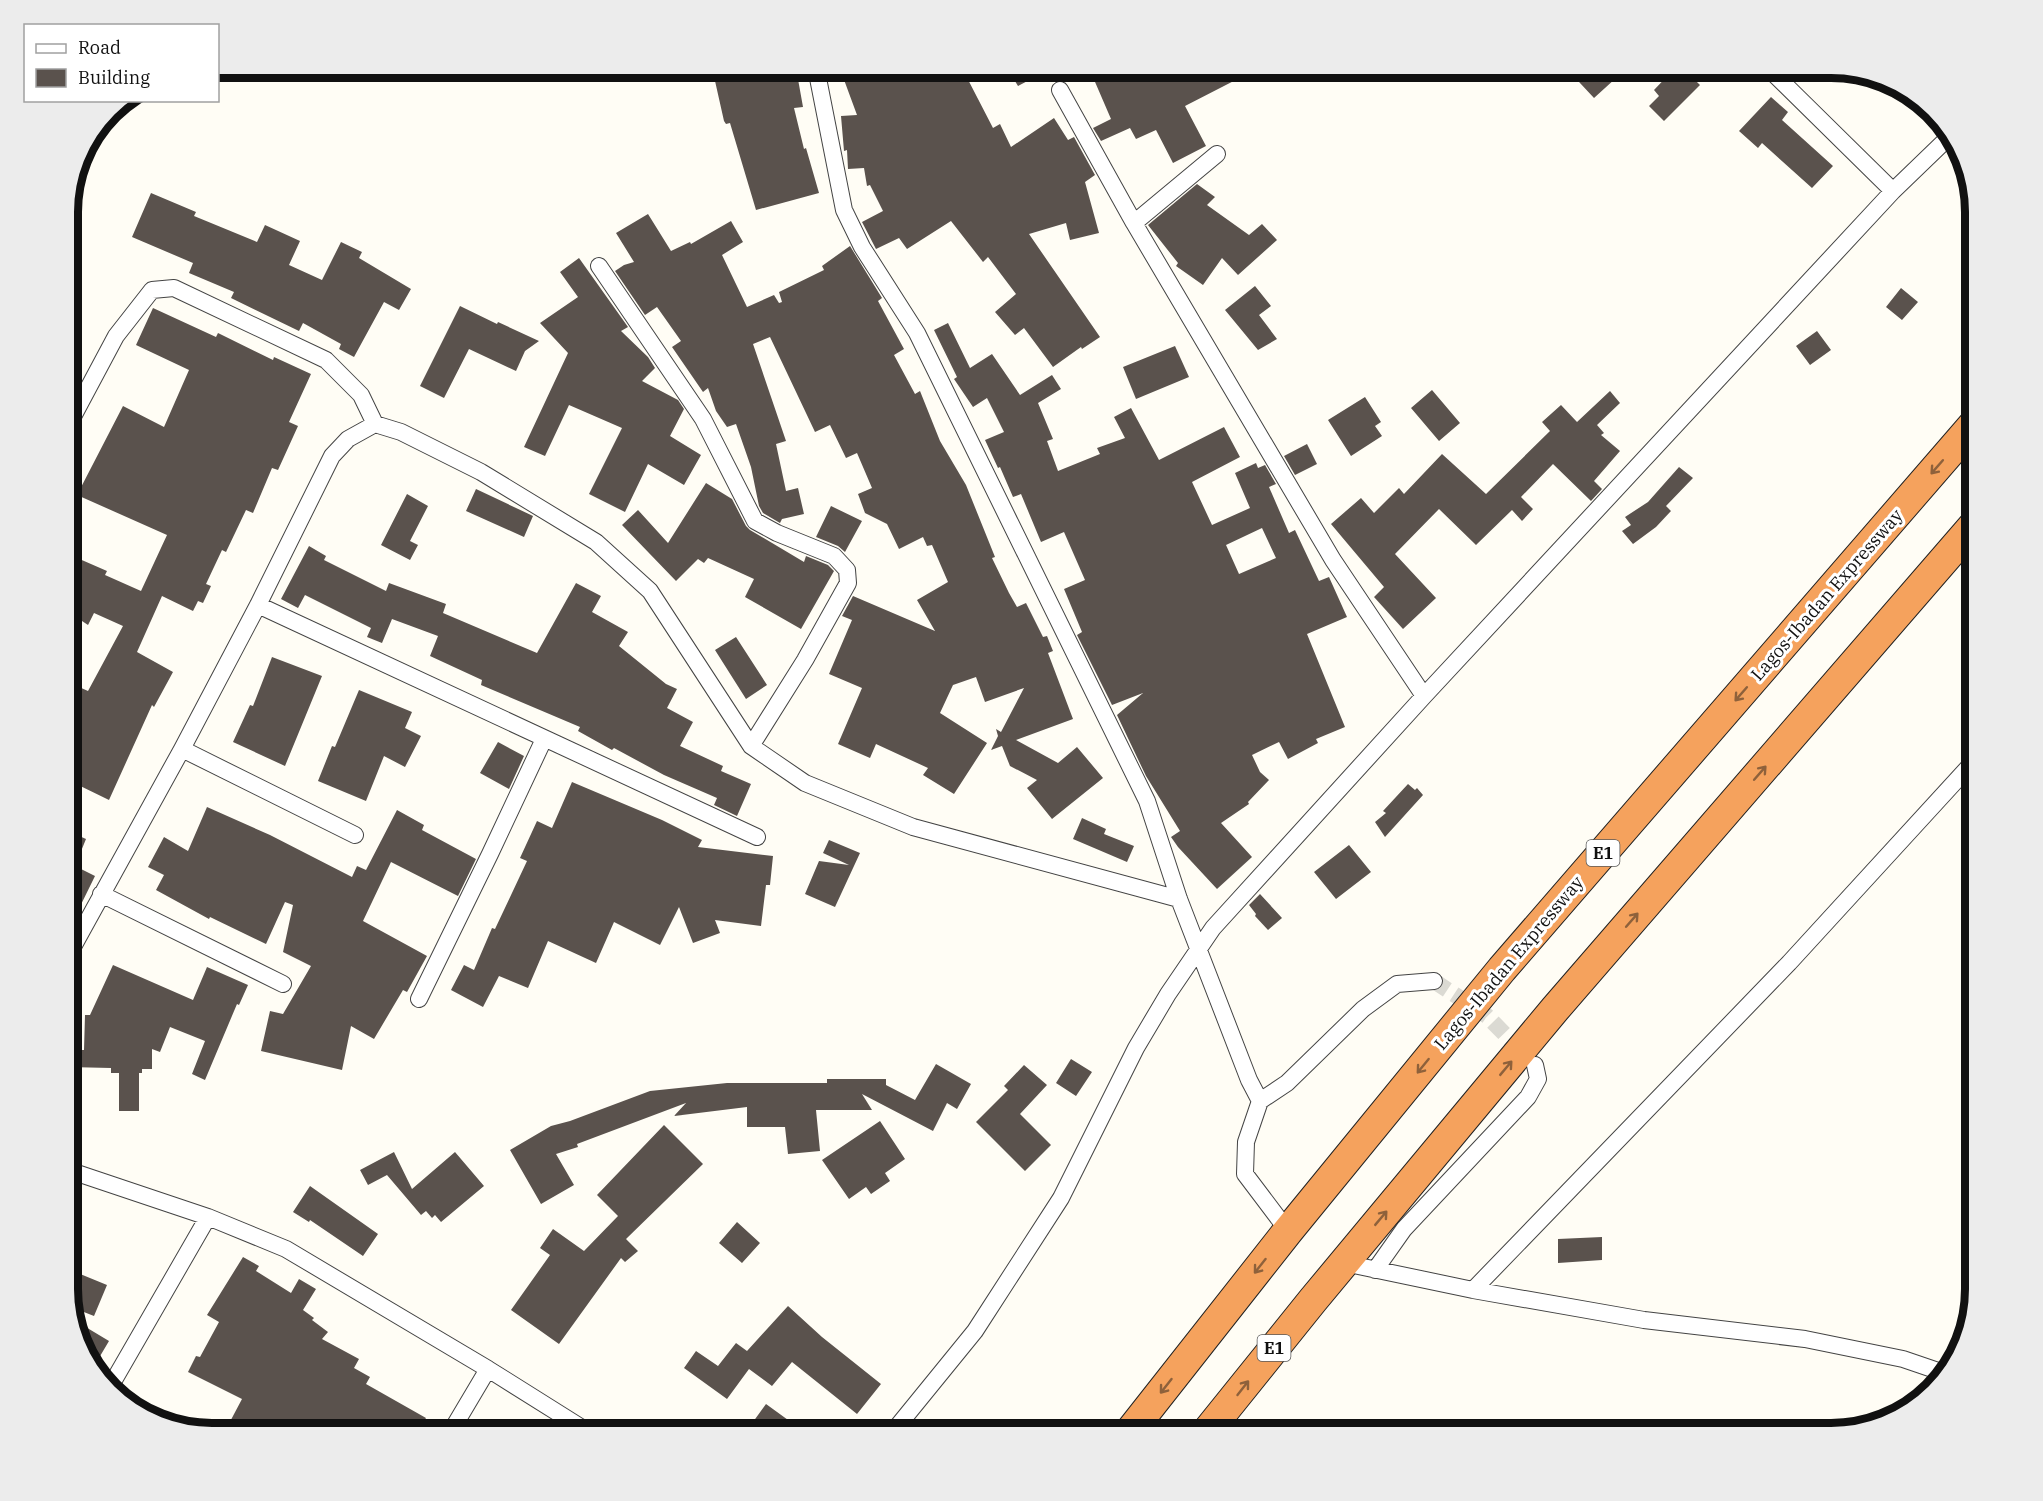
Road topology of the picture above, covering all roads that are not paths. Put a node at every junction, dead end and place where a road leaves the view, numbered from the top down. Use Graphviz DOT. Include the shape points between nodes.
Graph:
graph roads {
  1 [pos="818,78"];
  2 [pos="1778,78"];
  3 [pos="1060,90"];
  4 [pos="1944,142"];
  5 [pos="1217,154"];
  6 [pos="1893,190"];
  7 [pos="1134,224"];
  8 [pos="599,266"];
  9 [pos="78,407"];
  10 [pos="375,424"];
  11 [pos="1965,436"];
  12 [pos="1965,537"];
  13 [pos="258,605"];
  14 [pos="1424,696"];
  15 [pos="544,739"];
  16 [pos="751,746"];
  17 [pos="182,749"];
  18 [pos="1965,772"];
  19 [pos="355,835"];
  20 [pos="757,837"];
  21 [pos="101,894"];
  22 [pos="1179,899"];
  23 [pos="78,937"];
  24 [pos="1200,948"];
  25 [pos="1434,981"];
  26 [pos="283,984"];
  27 [pos="419,999"];
  28 [pos="1535,1065"];
  29 [pos="1260,1101"];
  30 [pos="78,1173"];
  31 [pos="208,1217"];
  32 [pos="1288,1231"];
  33 [pos="1344,1263"];
  34 [pos="1375,1270"];
  35 [pos="1473,1290"];
  36 [pos="488,1369"];
  37 [pos="1937,1370"];
  38 [pos="114,1380"];
  39 [pos="456,1423"];
  40 [pos="573,1423"];
  41 [pos="901,1423"];
  42 [pos="1138,1423"];
  43 [pos="1215,1423"];
  1 -- 22 [label="street" via="844,210 862,247 917,333 1147,801"];
  2 -- 6 [label="street"];
  3 -- 7 [label="street"];
  4 -- 6 [label="street"];
  5 -- 7 [label="street"];
  6 -- 14 [label="street"];
  7 -- 14 [label="street" via="1332,560"];
  8 -- 16 [label="street" via="703,419 755,521 834,556 847,570 848,583"];
  9 -- 10 [label="street" via="116,336 152,290 174,288 326,360 361,395"];
  10 -- 13 [label="street" via="348,439 332,456"];
  10 -- 16 [label="street" via="482,472 596,542 651,591"];
  11 -- 32 [label="highway, Lagos-Ibadan Expressway / E1, one-way" via="1502,969"];
  33 -- 12 [label="highway, E1, one-way" via="1555,1009"];
  13 -- 15 [label="street"];
  13 -- 17 [label="street"];
  14 -- 24 [label="street" via="1213,928"];
  15 -- 20 [label="street"];
  15 -- 27 [label="street"];
  16 -- 22 [label="street" via="805,783 914,827"];
  17 -- 19 [label="street"];
  17 -- 21 [label="street"];
  18 -- 35 [label="street" via="1789,963"];
  21 -- 23 [label="street"];
  21 -- 26 [label="street"];
  22 -- 24 [label="street"];
  24 -- 29 [label="street"];
  24 -- 41 [label="street" via="1136,1048 1061,1198 975,1331"];
  25 -- 29 [label="street" via="1397,984 1363,1009 1287,1083"];
  28 -- 34 [label="street" via="1538,1079 1528,1097 1404,1229"];
  29 -- 32 [label="street" via="1246,1142 1245,1174"];
  30 -- 31 [label="street"];
  31 -- 36 [label="street" via="286,1249"];
  31 -- 38 [label="street"];
  32 -- 42 [label="highway, Lagos-Ibadan Expressway / E1, one-way"];
  33 -- 34 [label="street"];
  43 -- 33 [label="highway, E1, one-way"];
  34 -- 35 [label="street"];
  35 -- 37 [label="street" via="1644,1320 1805,1339 1903,1359"];
  36 -- 39 [label="street"];
  36 -- 40 [label="street"];
}
